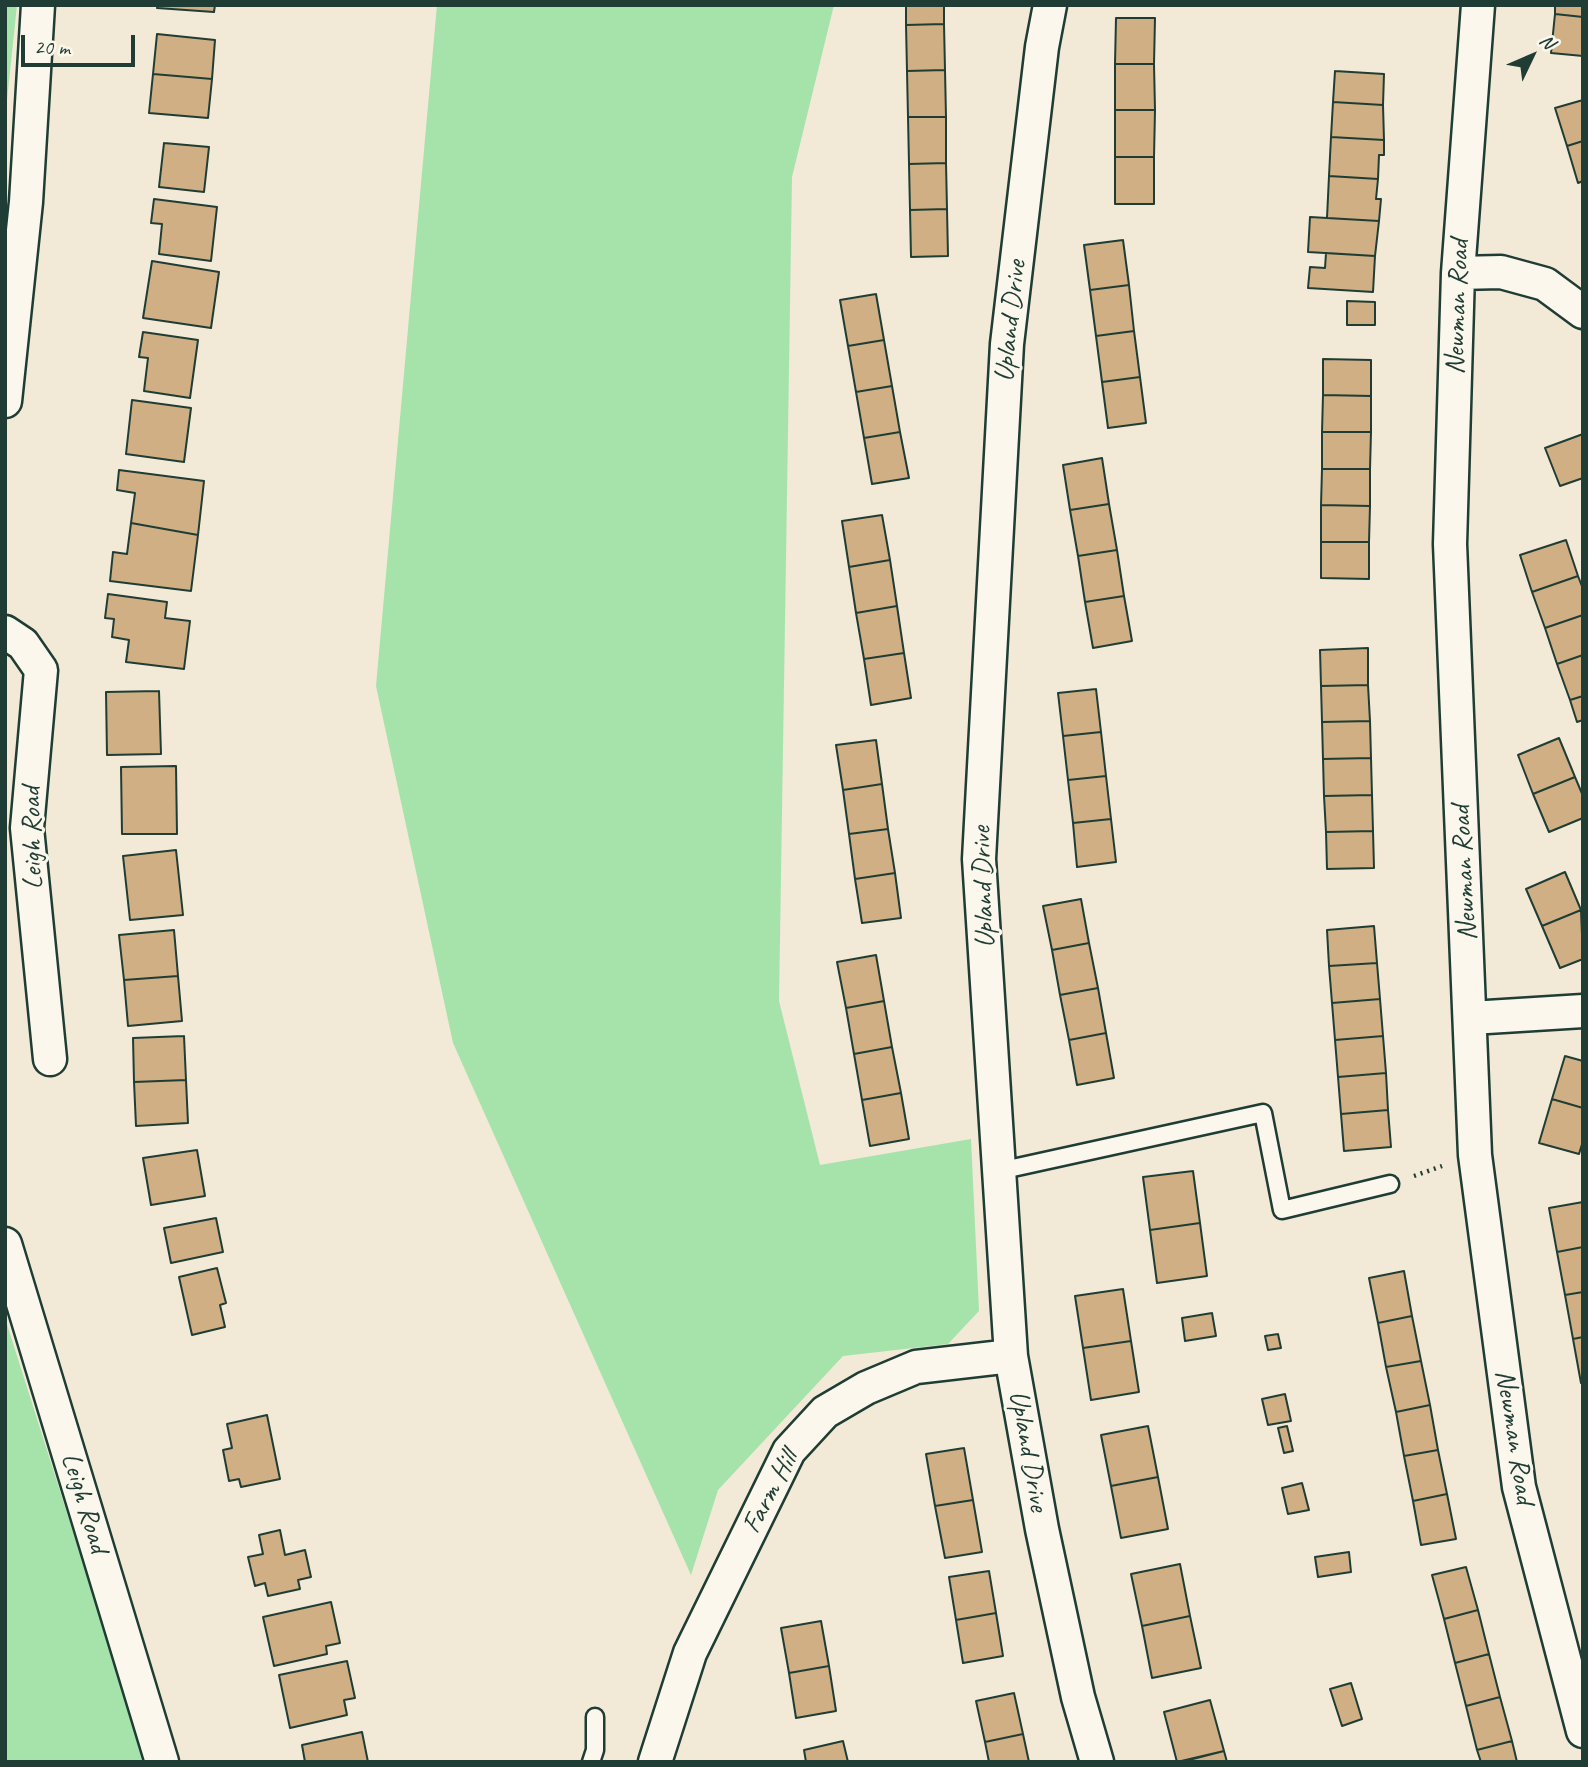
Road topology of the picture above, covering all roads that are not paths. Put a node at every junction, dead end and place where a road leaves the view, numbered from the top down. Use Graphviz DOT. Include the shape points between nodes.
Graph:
graph roads {
  1 [pos="38,5"];
  2 [pos="1050,5"];
  3 [pos="1478,5"];
  4 [pos="1458,273"];
  5 [pos="1583,312"];
  6 [pos="5,401"];
  7 [pos="5,632"];
  8 [pos="1583,1011"];
  9 [pos="1471,1018"];
  10 [pos="50,1059"];
  11 [pos="999,1171"];
  12 [pos="1390,1184"];
  13 [pos="5,1244"];
  14 [pos="1011,1356"];
  15 [pos="595,1717"];
  16 [pos="1583,1731"];
  17 [pos="162,1762"];
  18 [pos="591,1762"];
  19 [pos="655,1762"];
  20 [pos="1097,1762"];
  1 -- 6 [label="street" via="26,202"];
  2 -- 11 [label="street, Upland Drive" via="1007,344 979,859"];
  3 -- 4 [label="street, Newman Road"];
  4 -- 5 [label="street" via="1501,272 1545,284"];
  4 -- 9 [label="street, Newman Road" via="1450,544"];
  7 -- 10 [label="street, Leigh Road" via="23,644 41,670 27,828"];
  8 -- 9 [label="street"];
  9 -- 16 [label="street, Newman Road" via="1475,1155 1519,1487"];
  11 -- 12 [label="lane" via="1263,1113 1282,1210"];
  11 -- 14 [label="street, Upland Drive"];
  13 -- 17 [label="street, Leigh Road"];
  14 -- 19 [label="street, Farm Hill" via="916,1367 866,1388 825,1412 789,1451 690,1653"];
  14 -- 20 [label="street, Upland Drive" via="1042,1528 1078,1697"];
  15 -- 18 [label="lane"];
}
